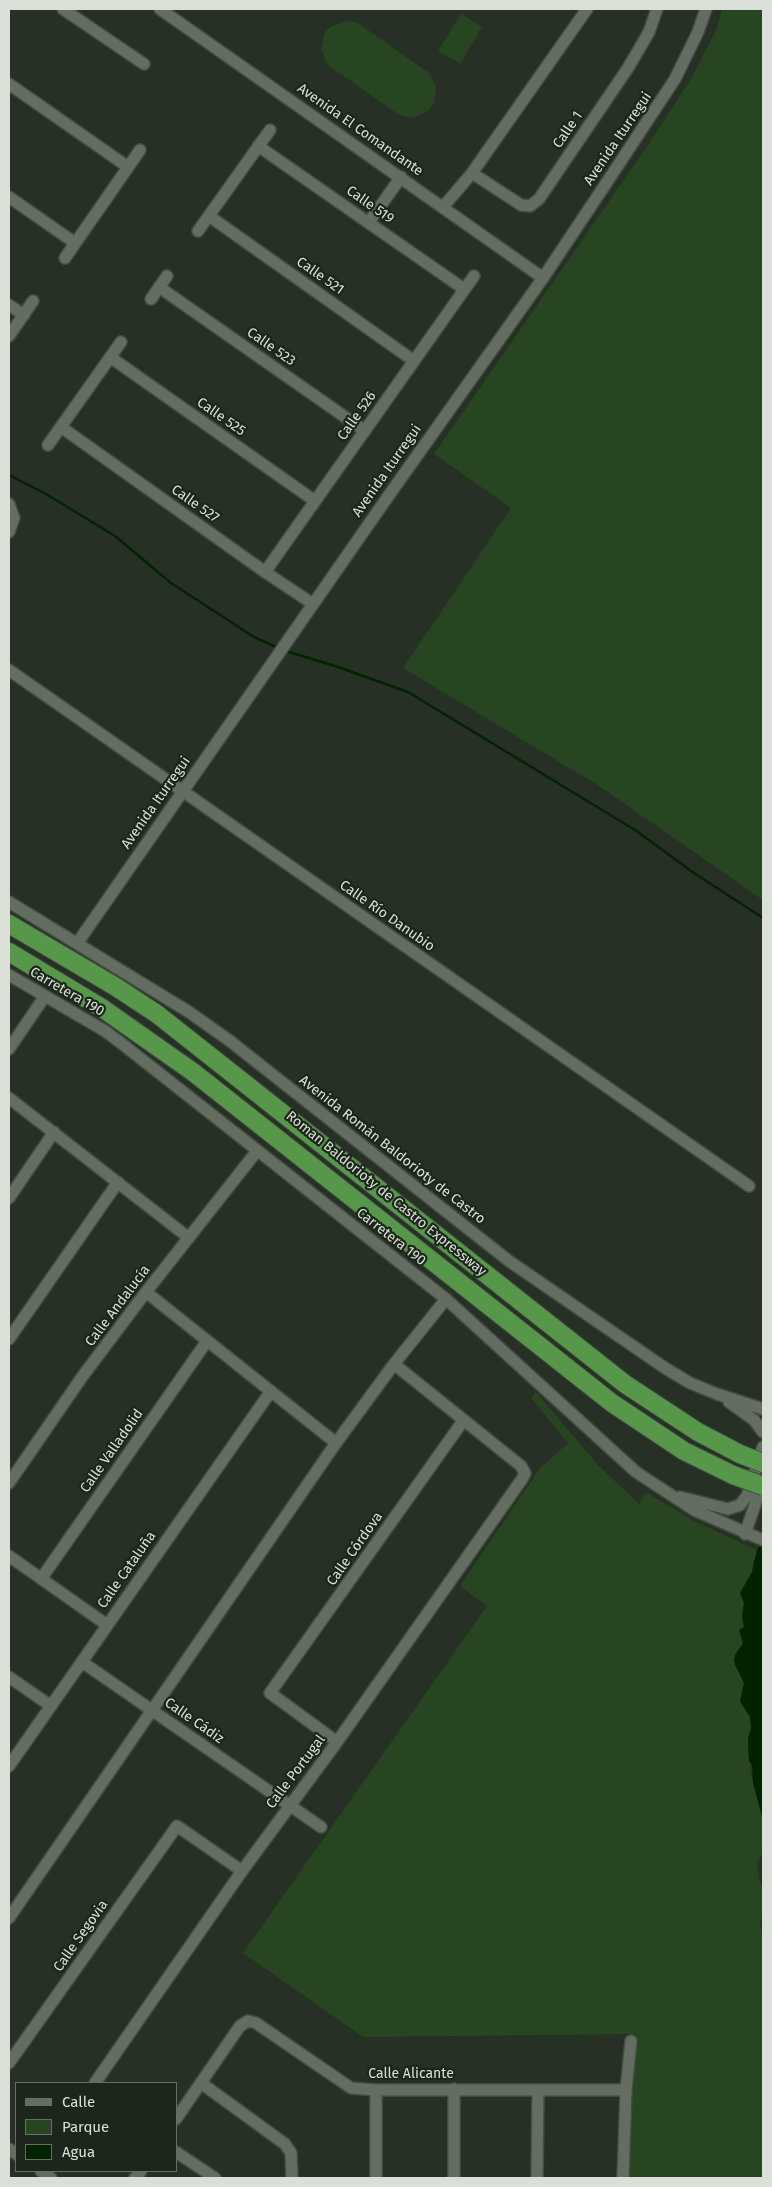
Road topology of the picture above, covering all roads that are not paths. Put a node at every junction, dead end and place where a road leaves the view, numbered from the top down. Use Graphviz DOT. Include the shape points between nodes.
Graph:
graph roads {
  1 [pos="63,9"];
  2 [pos="160,9"];
  3 [pos="588,9"];
  4 [pos="657,9"];
  5 [pos="706,9"];
  6 [pos="144,64"];
  7 [pos="9,84"];
  8 [pos="270,130"];
  9 [pos="258,146"];
  10 [pos="140,150"];
  11 [pos="128,167"];
  12 [pos="472,173"];
  13 [pos="401,178"];
  14 [pos="9,197"];
  15 [pos="443,207"];
  16 [pos="208,216"];
  17 [pos="369,222"];
  18 [pos="198,231"];
  19 [pos="75,243"];
  20 [pos="65,258"];
  21 [pos="167,276"];
  22 [pos="474,276"];
  23 [pos="543,278"];
  24 [pos="159,287"];
  25 [pos="464,289"];
  26 [pos="151,299"];
  27 [pos="33,301"];
  28 [pos="9,304"];
  29 [pos="24,315"];
  30 [pos="9,336"];
  31 [pos="120,342"];
  32 [pos="110,357"];
  33 [pos="414,361"];
  34 [pos="61,427"];
  35 [pos="365,432"];
  36 [pos="48,445"];
  37 [pos="315,501"];
  38 [pos="9,504"];
  39 [pos="9,532"];
  40 [pos="265,572"];
  41 [pos="313,604"];
  42 [pos="9,670"];
  43 [pos="182,792"];
  44 [pos="9,902"];
  45 [pos="9,924"];
  46 [pos="78,942"];
  47 [pos="9,952"];
  48 [pos="9,975"];
  49 [pos="45,996"];
  50 [pos="9,1049"];
  51 [pos="9,1098"];
  52 [pos="54,1132"];
  53 [pos="257,1151"];
  54 [pos="118,1182"];
  55 [pos="749,1186"];
  56 [pos="9,1198"];
  57 [pos="189,1238"];
  58 [pos="146,1292"];
  59 [pos="446,1299"];
  60 [pos="9,1339"];
  61 [pos="207,1341"];
  62 [pos="394,1364"];
  63 [pos="271,1391"];
  64 [pos="717,1394"];
  65 [pos="763,1409"];
  66 [pos="463,1421"];
  67 [pos="763,1432"];
  68 [pos="336,1443"];
  69 [pos="763,1447"];
  70 [pos="763,1463"];
  71 [pos="763,1480"];
  72 [pos="9,1483"];
  73 [pos="763,1486"];
  74 [pos="664,1492"];
  75 [pos="753,1537"];
  76 [pos="9,1556"];
  77 [pos="41,1579"];
  78 [pos="107,1625"];
  79 [pos="82,1662"];
  80 [pos="9,1677"];
  81 [pos="51,1706"];
  82 [pos="153,1710"];
  83 [pos="337,1742"];
  84 [pos="9,1766"];
  85 [pos="289,1805"];
  86 [pos="321,1827"];
  87 [pos="242,1872"];
  88 [pos="9,1918"];
  89 [pos="632,2041"];
  90 [pos="9,2063"];
  91 [pos="96,2082"];
  92 [pos="201,2083"];
  93 [pos="454,2089"];
  94 [pos="376,2090"];
  95 [pos="538,2090"];
  96 [pos="626,2090"];
  97 [pos="178,2116"];
  98 [pos="178,2153"];
  99 [pos="216,2178"];
  100 [pos="292,2178"];
  101 [pos="376,2178"];
  102 [pos="454,2178"];
  103 [pos="537,2178"];
  104 [pos="624,2178"];
  1 -- 6 [label="street"];
  2 -- 13 [label="street, Avenida El Comandante"];
  3 -- 12 [label="street"];
  4 -- 12 [label="street, Calle 1" via="636,56 539,199 530,206 521,205"];
  5 -- 23 [label="street, Avenida Iturregui" via="676,78"];
  7 -- 11 [label="street"];
  8 -- 9 [label="street"];
  9 -- 16 [label="street"];
  9 -- 17 [label="street, Calle 519"];
  10 -- 11 [label="street"];
  11 -- 19 [label="street"];
  12 -- 15 [label="street"];
  13 -- 15 [label="street, Avenida El Comandante"];
  13 -- 17 [label="street"];
  14 -- 19 [label="street"];
  15 -- 23 [label="street, Avenida El Comandante"];
  16 -- 18 [label="street"];
  16 -- 33 [label="street, Calle 521"];
  17 -- 25 [label="street, Calle 519"];
  19 -- 20 [label="street"];
  21 -- 24 [label="street"];
  22 -- 25 [label="street, Calle 526"];
  23 -- 41 [label="street, Avenida Iturregui"];
  24 -- 26 [label="street"];
  24 -- 35 [label="street, Calle 523"];
  25 -- 33 [label="street, Calle 526"];
  27 -- 29 [label="street"];
  28 -- 29 [label="street"];
  29 -- 30 [label="street"];
  31 -- 32 [label="street"];
  32 -- 34 [label="street"];
  32 -- 37 [label="street, Calle 525"];
  33 -- 35 [label="street, Calle 526"];
  34 -- 36 [label="street"];
  34 -- 40 [label="street, Calle 527"];
  35 -- 37 [label="street, Calle 526"];
  37 -- 40 [label="street, Calle 526"];
  38 -- 39 [label="street" via="14,518"];
  40 -- 41 [label="street, Calle 527"];
  41 -- 43 [label="street, Avenida Iturregui"];
  42 -- 43 [label="street, Calle Río Danubio"];
  43 -- 46 [label="street, Avenida Iturregui"];
  43 -- 55 [label="street, Calle Río Danubio"];
  44 -- 46 [label="street, Avenida Román Baldorioty de Castro"];
  45 -- 70 [label="highway, Roman Baldorioty de Castro Expressway, bridge" via="156,1014 625,1384 698,1432"];
  46 -- 64 [label="street, Avenida Román Baldorioty de Castro" via="189,1012 230,1042 509,1261 665,1368"];
  47 -- 73 [label="highway, Roman Baldorioty de Castro Expressway, bridge" via="102,1008 193,1072 612,1403 684,1451"];
  48 -- 49 [label="street, Carretera 190"];
  49 -- 50 [label="street"];
  49 -- 53 [label="street, Carretera 190" via="121,1043"];
  51 -- 52 [label="street"];
  52 -- 54 [label="street"];
  52 -- 56 [label="street"];
  53 -- 57 [label="street, Calle Andalucía"];
  53 -- 59 [label="street, Carretera 190"];
  54 -- 57 [label="street"];
  54 -- 60 [label="street"];
  57 -- 58 [label="street, Calle Andalucía"];
  58 -- 61 [label="street"];
  58 -- 72 [label="street, Calle Andalucía"];
  59 -- 62 [label="street"];
  59 -- 74 [label="street, Carretera 190" via="636,1472"];
  61 -- 63 [label="street"];
  61 -- 77 [label="street, Calle Valladolid"];
  62 -- 66 [label="street"];
  62 -- 68 [label="street"];
  63 -- 68 [label="street"];
  63 -- 78 [label="street, Calle Cataluña"];
  64 -- 65 [label="street, Avenida Román Baldorioty de Castro"];
  64 -- 67 [label="street" via="754,1420"];
  66 -- 83 [label="street, Calle Portugal" via="521,1466 525,1473"];
  66 -- 83 [label="street, Calle Córdova" via="270,1693"];
  68 -- 82 [label="street"];
  69 -- 74 [label="street" via="747,1496 740,1505 720,1508"];
  71 -- 75 [label="street, Carretera 190"];
  74 -- 75 [label="street, Carretera 190" via="694,1510"];
  76 -- 77 [label="street"];
  77 -- 78 [label="street"];
  78 -- 79 [label="street, Calle Cataluña"];
  79 -- 81 [label="street, Calle Cataluña"];
  79 -- 82 [label="street, Calle Cádiz"];
  80 -- 81 [label="street"];
  81 -- 84 [label="street, Calle Cataluña"];
  82 -- 85 [label="street, Calle Cádiz"];
  82 -- 88 [label="street"];
  83 -- 85 [label="street, Calle Portugal"];
  85 -- 86 [label="street, Calle Cádiz"];
  85 -- 87 [label="street, Calle Portugal"];
  87 -- 90 [label="street, Calle Segovia" via="177,1826"];
  87 -- 91 [label="street, Calle Portugal"];
  89 -- 96 [label="street"];
  92 -- 94 [label="street, Calle Alicante" via="240,2026 248,2021 256,2023 350,2088"];
  92 -- 97 [label="street, Calle Alicante"];
  92 -- 100 [label="street" via="285,2144 291,2153"];
  93 -- 94 [label="street, Calle Alicante"];
  93 -- 95 [label="street, Calle Alicante"];
  93 -- 102 [label="street"];
  94 -- 101 [label="street"];
  95 -- 96 [label="street, Calle Alicante"];
  95 -- 103 [label="street"];
  96 -- 104 [label="street"];
  98 -- 99 [label="street"];
}
